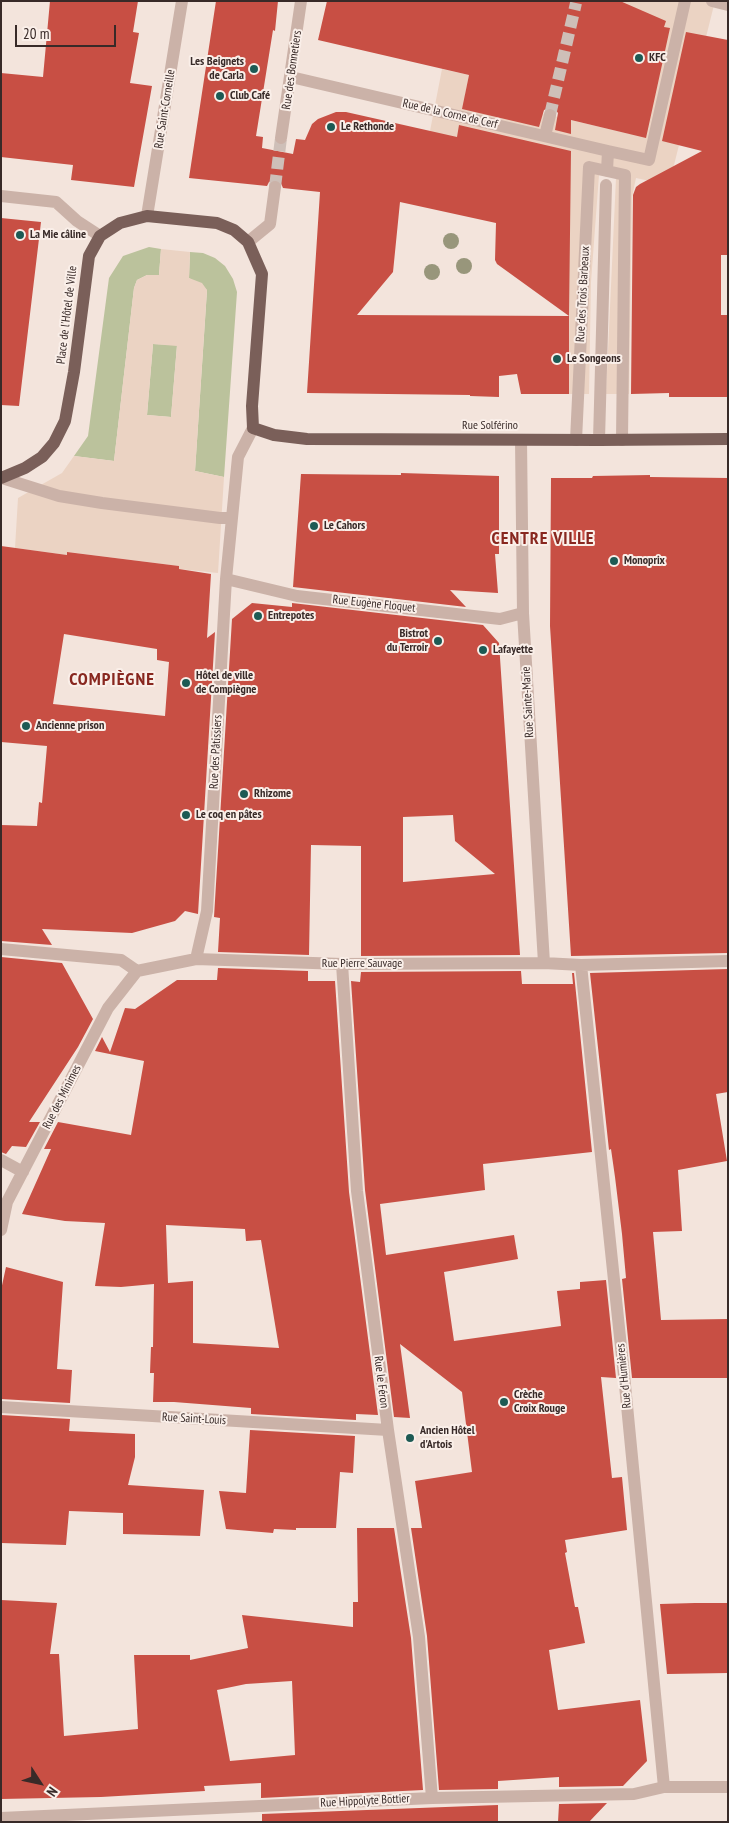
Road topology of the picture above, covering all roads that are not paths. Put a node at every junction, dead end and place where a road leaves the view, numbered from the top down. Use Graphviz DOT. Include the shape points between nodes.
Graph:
graph roads {
  1 [pos="182,1"];
  2 [pos="301,1"];
  3 [pos="685,1"];
  4 [pos="712,1"];
  5 [pos="728,5"];
  6 [pos="292,76"];
  7 [pos="550,115"];
  8 [pos="545,136"];
  9 [pos="281,138"];
  10 [pos="608,151"];
  11 [pos="607,171"];
  12 [pos="606,185"];
  13 [pos="275,187"];
  14 [pos="1,196"];
  15 [pos="147,216"];
  16 [pos="100,236"];
  17 [pos="248,242"];
  18 [pos="254,428"];
  19 [pos="728,439"];
  20 [pos="522,440"];
  21 [pos="576,440"];
  22 [pos="599,440"];
  23 [pos="622,440"];
  24 [pos="2,478"];
  25 [pos="232,518"];
  26 [pos="226,580"];
  27 [pos="523,613"];
  28 [pos="1,949"];
  29 [pos="196,959"];
  30 [pos="728,961"];
  31 [pos="544,963"];
  32 [pos="342,964"];
  33 [pos="580,965"];
  34 [pos="137,971"];
  35 [pos="1,1160"];
  36 [pos="23,1172"];
  37 [pos="4,1203"];
  38 [pos="1,1230"];
  39 [pos="1,1407"];
  40 [pos="388,1430"];
  41 [pos="728,1787"];
  42 [pos="664,1788"];
  43 [pos="432,1798"];
  44 [pos="1,1818"];
  1 -- 15 [label="street, Rue Saint-Corneille"];
  2 -- 6 [label="street, Rue des Bonnetiers"];
  3 -- 10 [label="street" via="649,160"];
  4 -- 5 [label="street"];
  6 -- 8 [label="street, Rue de la Corne de Cerf"];
  6 -- 9 [label="street, Rue des Bonnetiers"];
  7 -- 8 [label="street"];
  8 -- 10 [label="street, Rue de la Corne de Cerf"];
  10 -- 11 [label="street"];
  11 -- 21 [label="street, Rue des Trois Barbeaux" via="589,167"];
  11 -- 23 [label="street" via="625,175"];
  12 -- 22 [label="street, Rue des Trois Barbeaux"];
  13 -- 17 [label="street" via="270,224"];
  14 -- 16 [label="street" via="56,202"];
  15 -- 16 [label="main road" via="120,223"];
  15 -- 17 [label="main road" via="217,223 234,230"];
  16 -- 24 [label="main road, Place de l'Hôtel de Ville" via="89,256 65,421 54,443 42,457"];
  17 -- 18 [label="main road" via="262,274 252,406"];
  18 -- 20 [label="main road, Rue Solférino" via="274,435 307,439"];
  18 -- 25 [label="street, Rue des Pâtissiers" via="238,457"];
  19 -- 23 [label="main road, Rue Solférino"];
  20 -- 21 [label="main road, Rue Solférino"];
  20 -- 27 [label="street, Rue Sainte-Marie"];
  21 -- 22 [label="main road, Rue Solférino"];
  22 -- 23 [label="main road, Rue Solférino"];
  24 -- 25 [label="street" via="60,496"];
  25 -- 26 [label="street, Rue des Pâtissiers"];
  26 -- 27 [label="street, Rue Eugène Floquet" via="297,596 500,619"];
  26 -- 29 [label="street, Rue des Pâtissiers" via="207,911"];
  27 -- 31 [label="street, Rue Sainte-Marie"];
  28 -- 34 [label="street" via="121,960"];
  29 -- 32 [label="street, Rue Pierre Sauvage"];
  29 -- 34 [label="street, Rue Pierre Sauvage"];
  30 -- 33 [label="street, Rue Pierre Sauvage"];
  31 -- 32 [label="street, Rue Pierre Sauvage"];
  31 -- 33 [label="street, Rue Pierre Sauvage"];
  32 -- 40 [label="street, Rue le Féron" via="357,1191"];
  33 -- 42 [label="street, Rue d'Humières" via="626,1385"];
  34 -- 36 [label="street, Rue des Minimes" via="108,1008"];
  35 -- 36 [label="street"];
  36 -- 37 [label="street, Rue des Minimes"];
  37 -- 38 [label="street, Rue des Minimes"];
  39 -- 40 [label="street, Rue Saint-Louis"];
  40 -- 43 [label="street, Rue le Féron" via="419,1637"];
  41 -- 42 [label="street, Rue Hippolyte Bottier"];
  42 -- 43 [label="street, Rue Hippolyte Bottier" via="634,1794"];
  43 -- 44 [label="street, Rue Hippolyte Bottier"];
}
